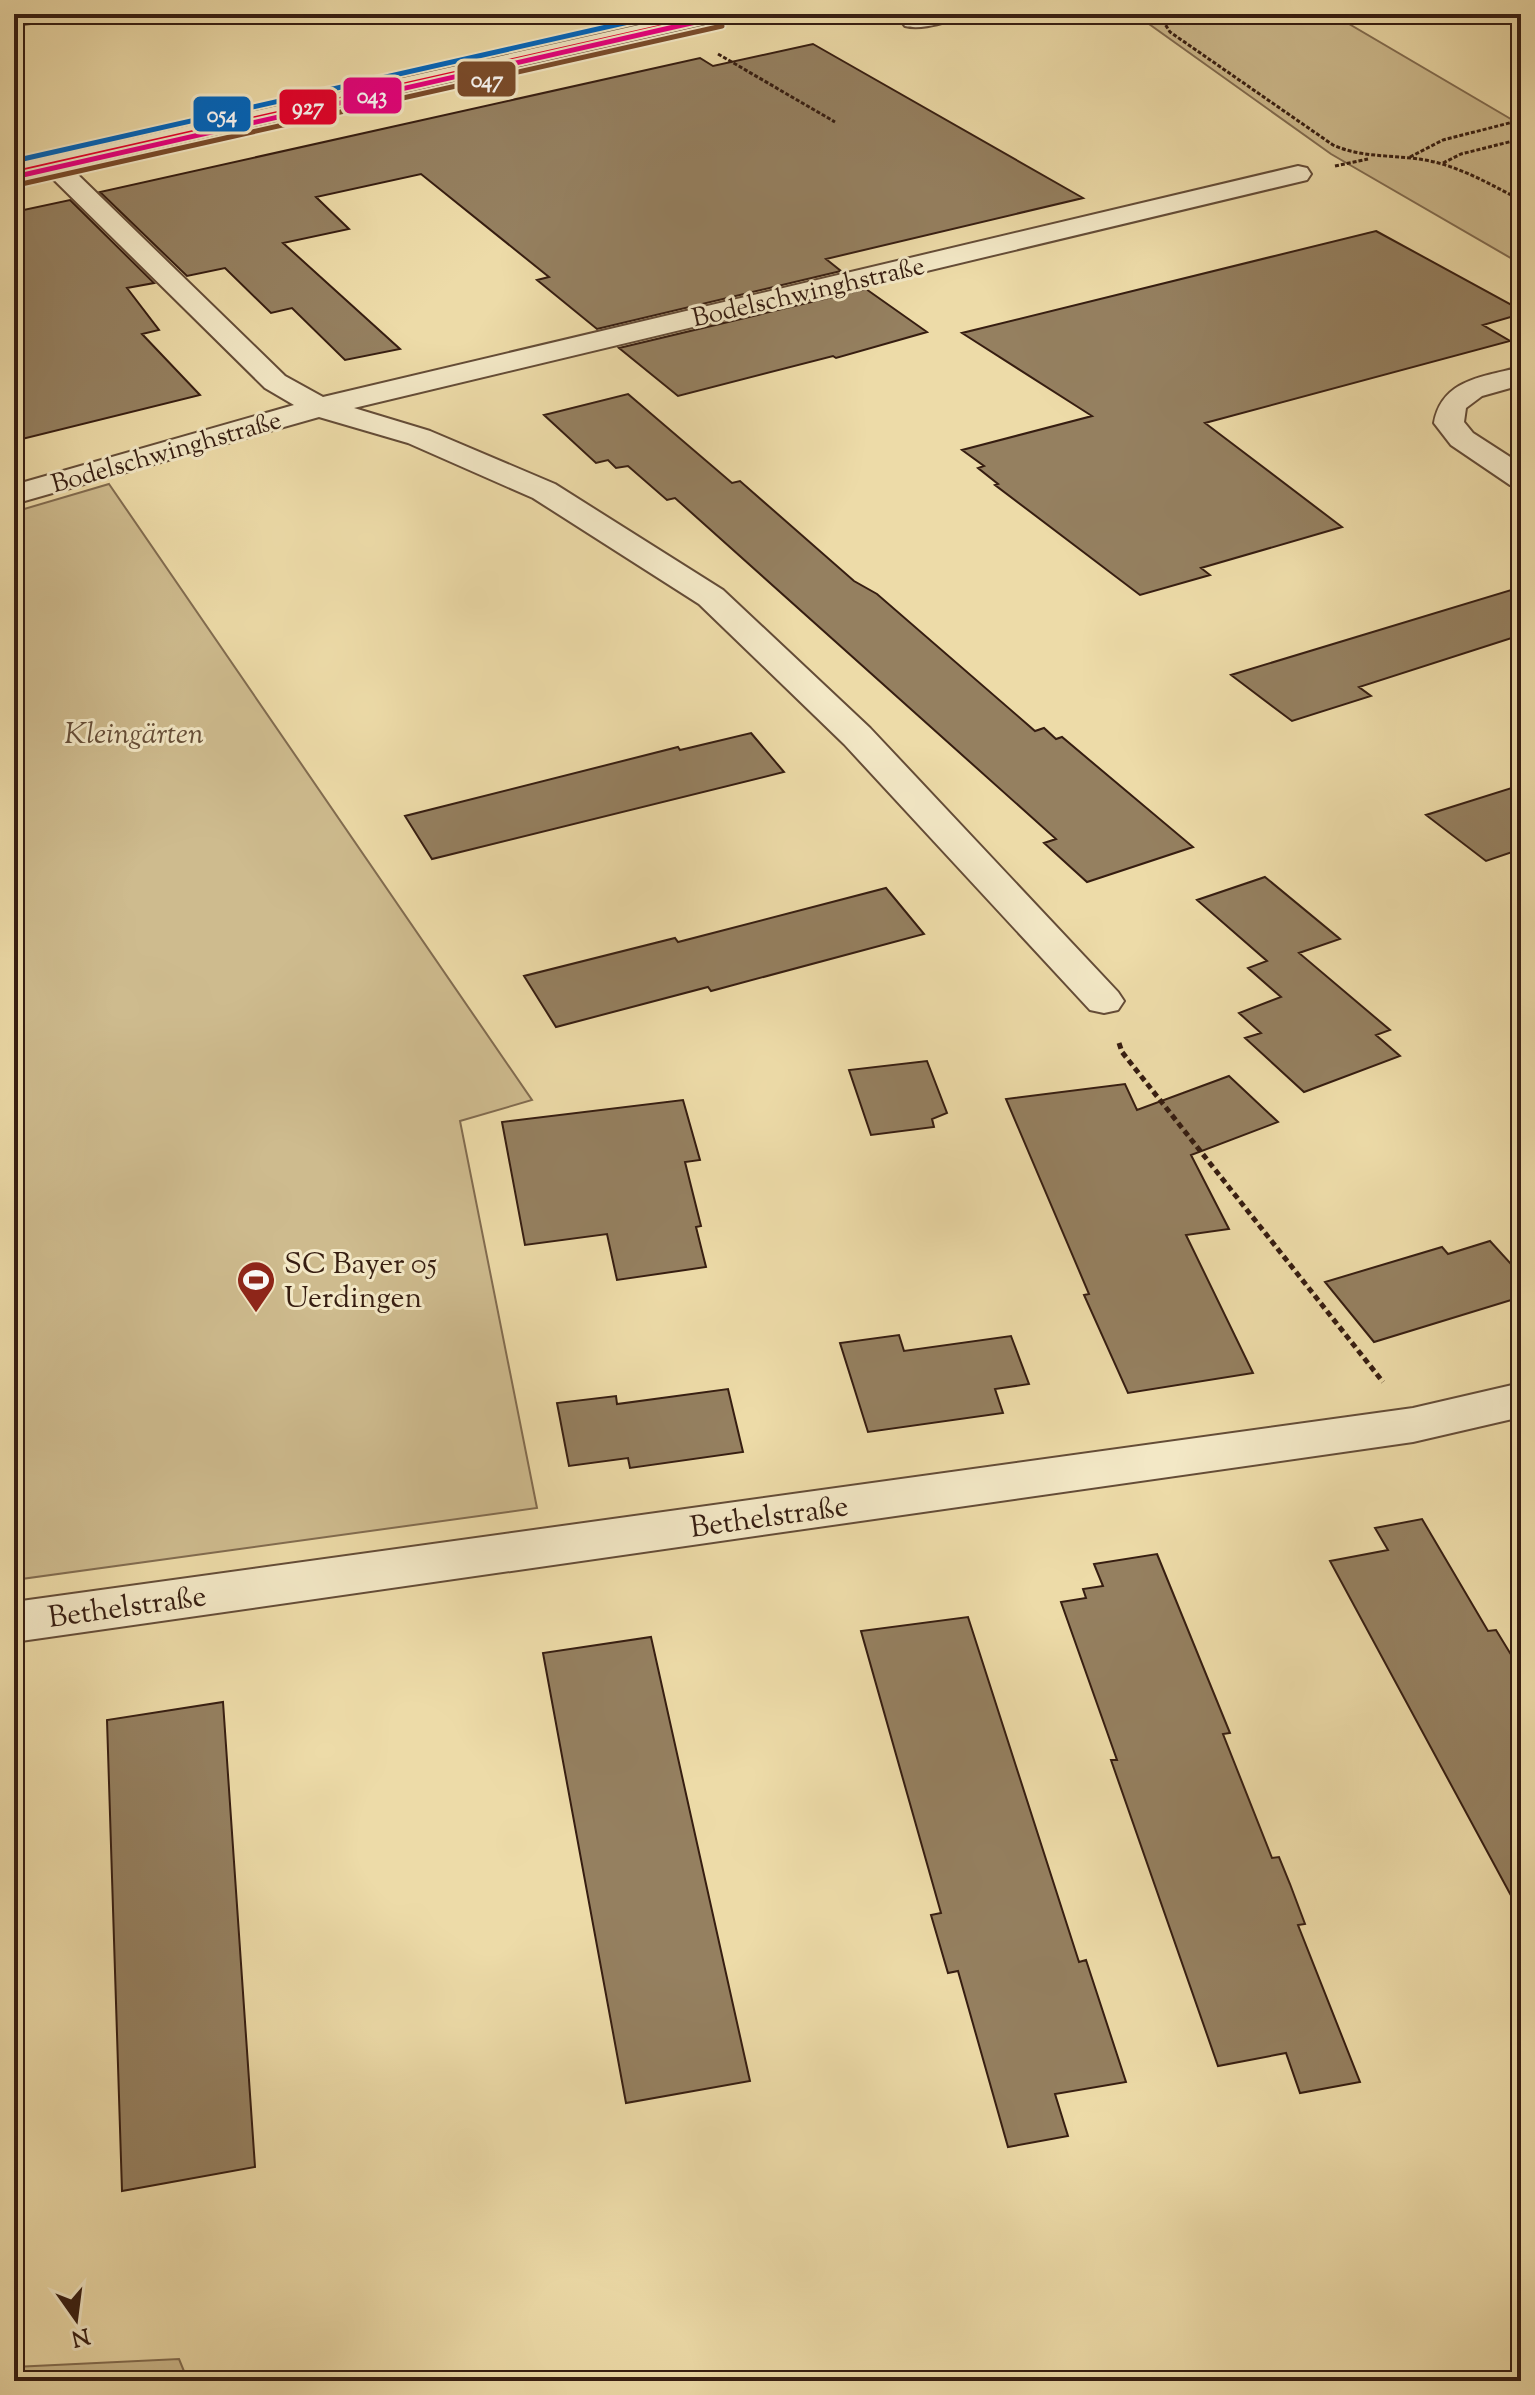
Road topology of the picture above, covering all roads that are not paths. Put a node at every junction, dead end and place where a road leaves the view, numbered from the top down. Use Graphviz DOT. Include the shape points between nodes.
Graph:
graph roads {
  1 [pos="56,14"];
  2 [pos="719,14"];
  3 [pos="950,14"];
  4 [pos="14,18"];
  5 [pos="913,21"];
  6 [pos="53,165"];
  7 [pos="14,173"];
  8 [pos="1298,174"];
  9 [pos="1521,376"];
  10 [pos="319,407"];
  11 [pos="1521,478"];
  12 [pos="14,495"];
  13 [pos="1104,1001"];
  14 [pos="1521,1400"];
  15 [pos="14,1622"];
  1 -- 4 [label="street"];
  2 -- 6 [label="street"];
  3 -- 5 [label="street"];
  6 -- 7 [label="street"];
  6 -- 10 [label="street, Bodelschwinghstraße" via="275,382"];
  8 -- 10 [label="street, Bodelschwinghstraße"];
  9 -- 11 [label="street" via="1471,390 1452,405 1449,423 1462,439"];
  10 -- 12 [label="street, Bodelschwinghstraße"];
  10 -- 13 [label="street, Bodelschwinghstraße" via="419,437 544,491 711,597 857,736"];
  14 -- 15 [label="street, Bethelstraße" via="1413,1425"];
}
